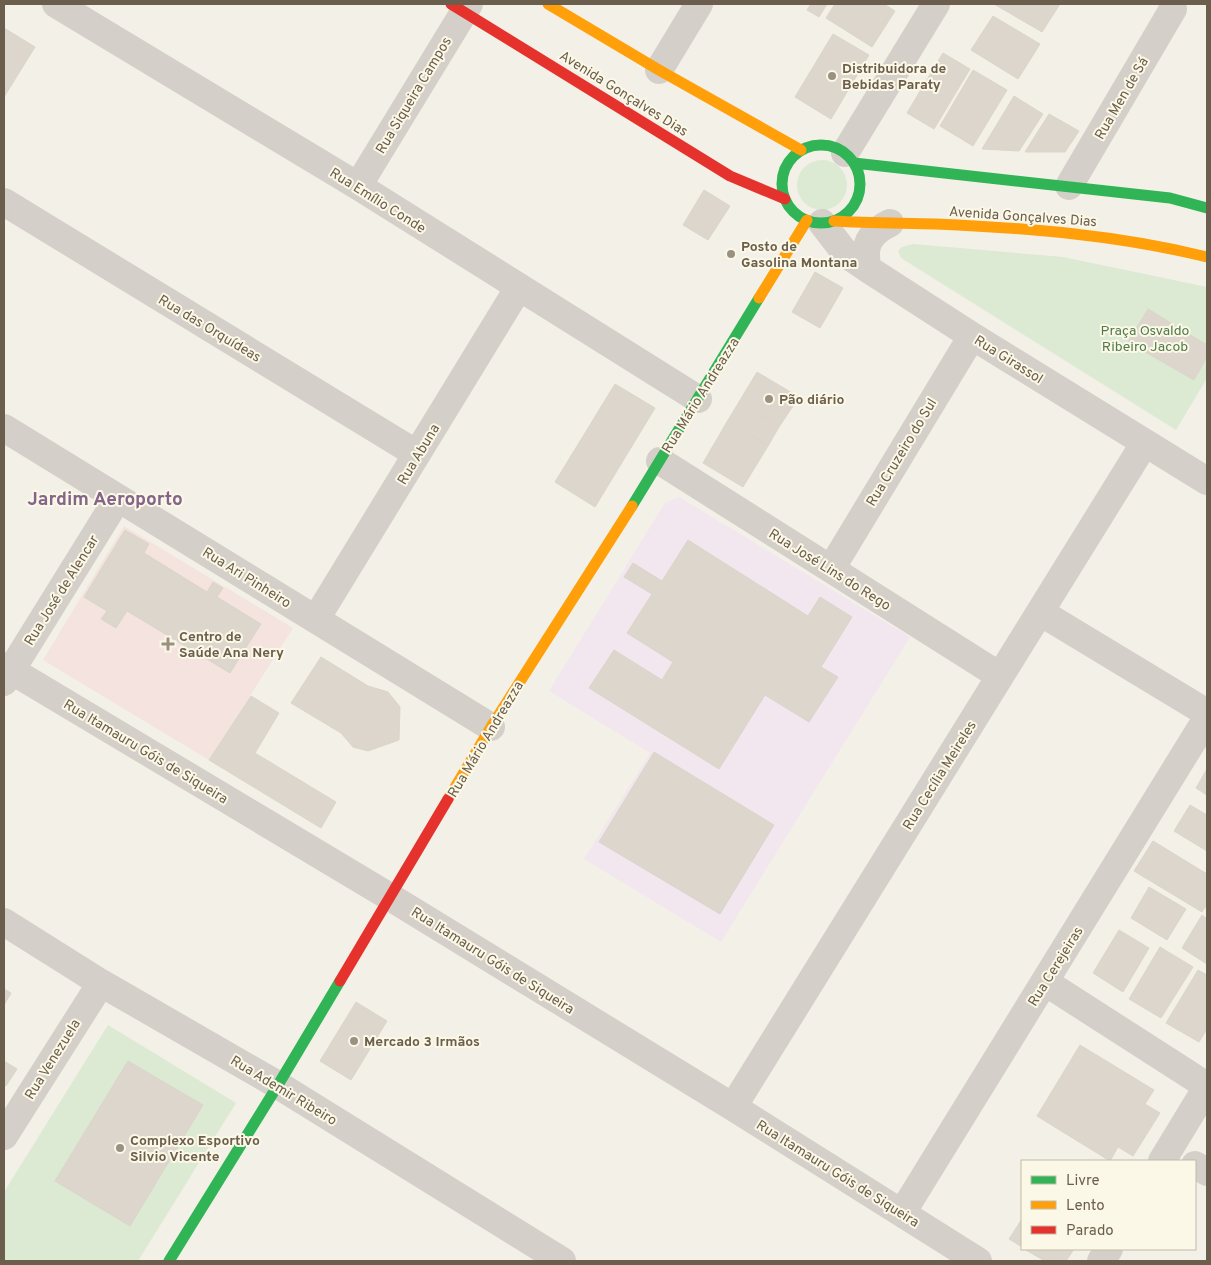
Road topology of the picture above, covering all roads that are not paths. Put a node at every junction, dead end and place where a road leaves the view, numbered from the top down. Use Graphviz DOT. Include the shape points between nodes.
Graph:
graph roads {
  1 [pos="56,4"];
  2 [pos="548,4"];
  3 [pos="699,4"];
  4 [pos="936,4"];
  5 [pos="461,6"];
  6 [pos="1173,9"];
  7 [pos="659,70"];
  8 [pos="801,150"];
  9 [pos="850,158"];
  10 [pos="358,186"];
  11 [pos="1070,186"];
  12 [pos="785,199"];
  13 [pos="4,202"];
  14 [pos="1207,208"];
  15 [pos="821,222"];
  16 [pos="890,223"];
  17 [pos="1207,257"];
  18 [pos="868,269"];
  19 [pos="518,287"];
  20 [pos="972,336"];
  21 [pos="698,399"];
  22 [pos="4,428"];
  23 [pos="1144,444"];
  24 [pos="417,454"];
  25 [pos="660,461"];
  26 [pos="1207,481"];
  27 [pos="118,498"];
  28 [pos="831,569"];
  29 [pos="1040,612"];
  30 [pos="316,619"];
  31 [pos="6,673"];
  32 [pos="1000,676"];
  33 [pos="1207,713"];
  34 [pos="1207,718"];
  35 [pos="491,727"];
  36 [pos="390,896"];
  37 [pos="4,922"];
  38 [pos="1045,982"];
  39 [pos="101,983"];
  40 [pos="278,1086"];
  41 [pos="1207,1086"];
  42 [pos="733,1107"];
  43 [pos="4,1136"];
  44 [pos="1173,1157"];
  45 [pos="1196,1166"];
  46 [pos="1207,1172"];
  47 [pos="902,1213"];
  48 [pos="1108,1250"];
  49 [pos="169,1261"];
  50 [pos="562,1261"];
  51 [pos="978,1261"];
  52 [pos="1101,1261"];
  1 -- 10 [label="street, Rua Emílio Conde"];
  2 -- 7 [label="street"];
  3 -- 7 [label="street"];
  4 -- 9 [label="street"];
  5 -- 10 [label="street, Rua Siqueira Campos"];
  5 -- 12 [label="street, Avenida Gonçalves Dias" via="730,176"];
  6 -- 11 [label="street, Rua Men de Sá"];
  7 -- 8 [label="street"];
  8 -- 9 [label="street" via="811,146 833,146"];
  8 -- 12 [label="street" via="792,158 782,177"];
  9 -- 11 [label="street"];
  9 -- 15 [label="street" via="859,174 859,197 844,216"];
  10 -- 19 [label="street, Rua Emílio Conde"];
  11 -- 14 [label="street" via="1170,198"];
  12 -- 15 [label="street" via="800,217"];
  13 -- 24 [label="street, Rua das Orquídeas"];
  15 -- 16 [label="street, Avenida Gonçalves Dias"];
  15 -- 18 [label="street, Rua Girassol" via="846,254"];
  15 -- 21 [label="street, Rua Mário Andreazza"];
  16 -- 17 [label="street, Avenida Gonçalves Dias" via="1111,237"];
  16 -- 18 [label="street" via="876,232 866,248"];
  18 -- 20 [label="street, Rua Girassol"];
  19 -- 21 [label="street, Rua Emílio Conde"];
  19 -- 24 [label="street, Rua Abuna"];
  20 -- 23 [label="street, Rua Girassol"];
  20 -- 28 [label="street, Rua Cruzeiro do Sul"];
  21 -- 25 [label="street, Rua Mário Andreazza"];
  22 -- 27 [label="street, Rua Ari Pinheiro"];
  23 -- 26 [label="street, Rua Girassol"];
  23 -- 29 [label="street, Rua Cecília Meireles"];
  24 -- 30 [label="street, Rua Abuna"];
  25 -- 28 [label="street, Rua José Lins do Rego"];
  25 -- 35 [label="street, Rua Mário Andreazza"];
  27 -- 30 [label="street, Rua Ari Pinheiro"];
  27 -- 31 [label="street, Rua José de Alencar"];
  28 -- 32 [label="street, Rua José Lins do Rego"];
  29 -- 32 [label="street, Rua Cecília Meireles"];
  29 -- 33 [label="street"];
  30 -- 35 [label="street, Rua Ari Pinheiro"];
  31 -- 36 [label="street, Rua Itamauru Góis de Siqueira"];
  32 -- 42 [label="street, Rua Cecília Meireles"];
  34 -- 38 [label="street, Rua Cerejeiras"];
  35 -- 36 [label="street, Rua Mário Andreazza"];
  36 -- 40 [label="street, Rua Mário Andreazza"];
  36 -- 42 [label="street, Rua Itamauru Góis de Siqueira"];
  37 -- 39 [label="street, Rua Ademir Ribeiro"];
  38 -- 41 [label="street"];
  38 -- 47 [label="street, Rua Cerejeiras"];
  39 -- 40 [label="street, Rua Ademir Ribeiro"];
  39 -- 43 [label="street, Rua Venezuela"];
  40 -- 49 [label="street, Rua Mário Andreazza"];
  40 -- 50 [label="street, Rua Ademir Ribeiro"];
  41 -- 44 [label="street"];
  42 -- 47 [label="street, Rua Itamauru Góis de Siqueira"];
  45 -- 46 [label="street"];
  47 -- 51 [label="street, Rua Itamauru Góis de Siqueira"];
  48 -- 52 [label="street"];
}
